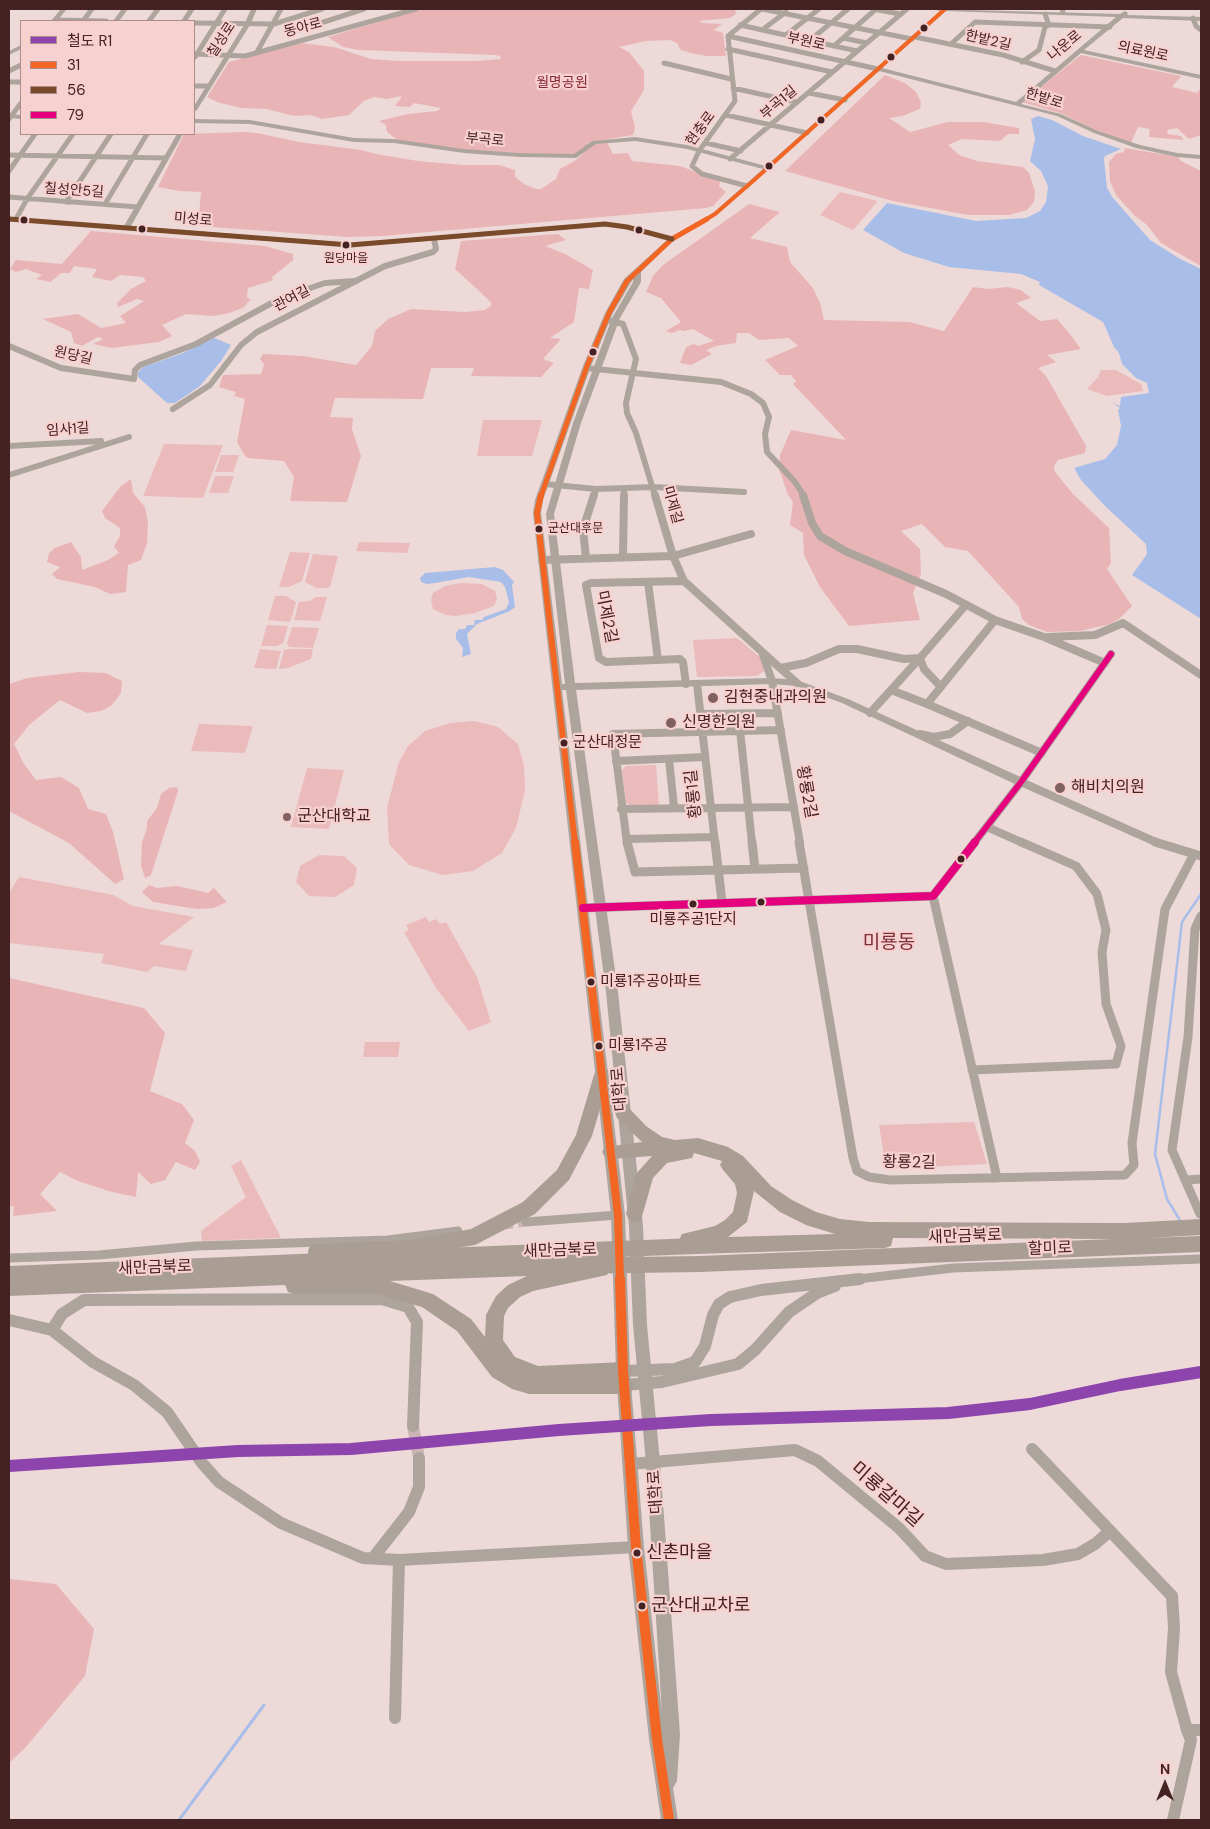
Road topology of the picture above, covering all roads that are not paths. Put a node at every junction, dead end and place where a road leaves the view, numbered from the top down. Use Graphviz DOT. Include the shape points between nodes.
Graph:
graph roads {
  1 [pos="64,9"];
  2 [pos="92,9"];
  3 [pos="125,9"];
  4 [pos="158,9"];
  5 [pos="192,9"];
  6 [pos="225,9"];
  7 [pos="254,9"];
  8 [pos="282,9"];
  9 [pos="322,9"];
  10 [pos="345,9"];
  11 [pos="364,9"];
  12 [pos="416,9"];
  13 [pos="762,9"];
  14 [pos="790,9"];
  15 [pos="819,9"];
  16 [pos="848,9"];
  17 [pos="874,9"];
  18 [pos="907,9"];
  19 [pos="934,9"];
  20 [pos="944,9"];
  21 [pos="953,9"];
  22 [pos="1130,9"];
  23 [pos="961,10"];
  24 [pos="982,10"];
  25 [pos="1062,10"];
  26 [pos="354,12"];
  27 [pos="784,13"];
  28 [pos="900,14"];
  29 [pos="1045,14"];
  30 [pos="360,15"];
  31 [pos="1123,15"];
  32 [pos="937,16"];
  33 [pos="1201,17"];
  34 [pos="366,18"];
  35 [pos="807,18"];
  36 [pos="1193,18"];
  37 [pos="55,20"];
  38 [pos="84,20"];
  39 [pos="117,20"];
  40 [pos="150,20"];
  41 [pos="185,20"];
  42 [pos="373,21"];
  43 [pos="281,22"];
  44 [pos="830,22"];
  45 [pos="985,22"];
  46 [pos="195,23"];
  47 [pos="217,24"];
  48 [pos="274,24"];
  49 [pos="247,25"];
  50 [pos="740,25"];
  51 [pos="1049,25"];
  52 [pos="1110,27"];
  53 [pos="854,28"];
  54 [pos="299,30"];
  55 [pos="762,30"];
  56 [pos="1201,30"];
  57 [pos="879,32"];
  58 [pos="786,35"];
  59 [pos="728,36"];
  60 [pos="313,37"];
  61 [pos="796,38"];
  62 [pos="842,38"];
  63 [pos="913,38"];
  64 [pos="809,40"];
  65 [pos="867,43"];
  66 [pos="951,44"];
  67 [pos="834,46"];
  68 [pos="728,48"];
  69 [pos="784,48"];
  70 [pos="20,49"];
  71 [pos="857,51"];
  72 [pos="1079,51"];
  73 [pos="257,52"];
  74 [pos="9,53"];
  75 [pos="195,56"];
  76 [pos="227,56"];
  77 [pos="773,58"];
  78 [pos="844,62"];
  79 [pos="1022,62"];
  80 [pos="664,64"];
  81 [pos="20,65"];
  82 [pos="14,68"];
  83 [pos="878,69"];
  84 [pos="9,70"];
  85 [pos="20,70"];
  86 [pos="1055,71"];
  87 [pos="832,72"];
  88 [pos="1201,77"];
  89 [pos="732,79"];
  90 [pos="20,81"];
  91 [pos="9,82"];
  92 [pos="195,86"];
  93 [pos="208,86"];
  94 [pos="733,88"];
  95 [pos="809,93"];
  96 [pos="845,100"];
  97 [pos="796,102"];
  98 [pos="20,104"];
  99 [pos="1017,104"];
  100 [pos="195,108"];
  101 [pos="726,114"];
  102 [pos="10,117"];
  103 [pos="195,121"];
  104 [pos="770,125"];
  105 [pos="807,133"];
  106 [pos="34,135"];
  107 [pos="72,135"];
  108 [pos="109,135"];
  109 [pos="146,135"];
  110 [pos="179,135"];
  111 [pos="706,143"];
  112 [pos="699,150"];
  113 [pos="741,151"];
  114 [pos="9,154"];
  115 [pos="20,155"];
  116 [pos="58,156"];
  117 [pos="95,157"];
  118 [pos="1201,157"];
  119 [pos="134,158"];
  120 [pos="166,158"];
  121 [pos="730,159"];
  122 [pos="768,168"];
  123 [pos="9,171"];
  124 [pos="747,186"];
  125 [pos="9,197"];
  126 [pos="28,199"];
  127 [pos="66,202"];
  128 [pos="105,204"];
  129 [pos="138,207"];
  130 [pos="12,219"];
  131 [pos="127,227"];
  132 [pos="434,239"];
  133 [pos="672,239"];
  134 [pos="637,272"];
  135 [pos="356,281"];
  136 [pos="606,320"];
  137 [pos="615,321"];
  138 [pos="9,346"];
  139 [pos="586,368"];
  140 [pos="597,369"];
  141 [pos="634,373"];
  142 [pos="173,409"];
  143 [pos="129,436"];
  144 [pos="9,446"];
  145 [pos="9,475"];
  146 [pos="545,484"];
  147 [pos="557,485"];
  148 [pos="654,487"];
  149 [pos="596,489"];
  150 [pos="624,489"];
  151 [pos="744,492"];
  152 [pos="751,534"];
  153 [pos="673,556"];
  154 [pos="586,558"];
  155 [pos="622,558"];
  156 [pos="553,559"];
  157 [pos="542,560"];
  158 [pos="684,581"];
  159 [pos="648,582"];
  160 [pos="965,606"];
  161 [pos="995,620"];
  162 [pos="1123,623"];
  163 [pos="1044,637"];
  164 [pos="1111,654"];
  165 [pos="763,655"];
  166 [pos="920,658"];
  167 [pos="658,660"];
  168 [pos="1105,663"];
  169 [pos="568,668"];
  170 [pos="780,668"];
  171 [pos="1201,675"];
  172 [pos="772,681"];
  173 [pos="797,683"];
  174 [pos="692,684"];
  175 [pos="570,686"];
  176 [pos="597,686"];
  177 [pos="556,687"];
  178 [pos="941,687"];
  179 [pos="890,690"];
  180 [pos="572,704"];
  181 [pos="927,704"];
  182 [pos="870,712"];
  183 [pos="778,713"];
  184 [pos="699,714"];
  185 [pos="968,721"];
  186 [pos="701,730"];
  187 [pos="740,730"];
  188 [pos="781,730"];
  189 [pos="917,733"];
  190 [pos="1042,753"];
  191 [pos="705,758"];
  192 [pos="669,759"];
  193 [pos="616,761"];
  194 [pos="1022,782"];
  195 [pos="674,806"];
  196 [pos="711,806"];
  197 [pos="747,806"];
  198 [pos="794,807"];
  199 [pos="621,809"];
  200 [pos="987,827"];
  201 [pos="714,838"];
  202 [pos="627,839"];
  203 [pos="1198,855"];
  204 [pos="804,868"];
  205 [pos="718,869"];
  206 [pos="755,869"];
  207 [pos="933,896"];
  208 [pos="810,899"];
  209 [pos="722,902"];
  210 [pos="600,906"];
  211 [pos="583,908"];
  212 [pos="1201,916"];
  213 [pos="972,1070"];
  214 [pos="602,1075"];
  215 [pos="622,1105"];
  216 [pos="675,1147"];
  217 [pos="619,1151"];
  218 [pos="997,1178"];
  219 [pos="1201,1179"];
  220 [pos="1186,1180"];
  221 [pos="626,1215"];
  222 [pos="1200,1221"];
  223 [pos="526,1222"];
  224 [pos="1123,1231"];
  225 [pos="465,1234"];
  226 [pos="1162,1238"];
  227 [pos="1201,1244"];
  228 [pos="699,1249"];
  229 [pos="9,1258"];
  230 [pos="1201,1260"];
  231 [pos="250,1264"];
  232 [pos="565,1265"];
  233 [pos="9,1274"];
  234 [pos="206,1279"];
  235 [pos="864,1279"];
  236 [pos="9,1288"];
  237 [pos="9,1320"];
  238 [pos="52,1330"];
  239 [pos="623,1378"];
  240 [pos="645,1378"];
  241 [pos="414,1426"];
  242 [pos="1032,1449"];
  243 [pos="419,1458"];
  244 [pos="653,1462"];
  245 [pos="630,1464"];
  246 [pos="1110,1531"];
  247 [pos="636,1547"];
  248 [pos="373,1558"];
  249 [pos="399,1560"];
  250 [pos="395,1718"];
  251 [pos="1187,1730"];
  252 [pos="1201,1730"];
  253 [pos="668,1813"];
  254 [pos="1173,1820"];
  1 -- 37 [label="street"];
  2 -- 38 [label="street"];
  3 -- 39 [label="street"];
  4 -- 40 [label="street"];
  5 -- 41 [label="street"];
  6 -- 47 [label="street"];
  7 -- 49 [label="street, 칠성로"];
  8 -- 48 [label="street"];
  9 -- 43 [label="street"];
  10 -- 26 [label="street"];
  11 -- 26 [label="street"];
  12 -- 42 [label="street, 동아로"];
  13 -- 27 [label="street, 한밭2길"];
  13 -- 50 [label="street"];
  14 -- 27 [label="street"];
  15 -- 35 [label="street"];
  16 -- 44 [label="street"];
  17 -- 28 [label="street"];
  17 -- 53 [label="street"];
  18 -- 28 [label="street, 부곡1길"];
  19 -- 20 [label="street"];
  19 -- 32 [label="street"];
  20 -- 23 [label="street"];
  20 -- 32 [label="street, 대학로"];
  21 -- 23 [label="street"];
  22 -- 31 [label="street, 나운로"];
  23 -- 24 [label="street"];
  23 -- 32 [label="street"];
  24 -- 25 [label="street"];
  24 -- 29 [label="street"];
  24 -- 45 [label="street"];
  25 -- 31 [label="street"];
  26 -- 30 [label="street"];
  26 -- 54 [label="street"];
  27 -- 35 [label="street, 한밭2길"];
  27 -- 55 [label="street"];
  28 -- 57 [label="street, 부곡1길"];
  29 -- 31 [label="street"];
  29 -- 51 [label="street"];
  31 -- 33 [label="street"];
  31 -- 36 [label="street"];
  31 -- 52 [label="street, 나운로"];
  32 -- 63 [label="street, 대학로"];
  33 -- 36 [label="street"];
  34 -- 42 [label="street"];
  35 -- 44 [label="street, 한밭2길"];
  35 -- 58 [label="street"];
  36 -- 56 [label="street"];
  42 -- 60 [label="street, 동아로"];
  43 -- 48 [label="street"];
  43 -- 54 [label="street"];
  44 -- 53 [label="street, 한밭2길"];
  44 -- 64 [label="street"];
  45 -- 51 [label="street"];
  45 -- 66 [label="street" via="975,22"];
  46 -- 47 [label="street"];
  47 -- 49 [label="street"];
  47 -- 75 [label="street"];
  48 -- 49 [label="street"];
  48 -- 73 [label="street"];
  49 -- 76 [label="street, 칠성로"];
  50 -- 55 [label="street"];
  50 -- 59 [label="street"];
  51 -- 52 [label="street"];
  51 -- 79 [label="street" via="1045,27 1039,50"];
  52 -- 72 [label="street, 나운로"];
  53 -- 57 [label="street, 한밭2길"];
  53 -- 62 [label="street"];
  54 -- 60 [label="street"];
  55 -- 58 [label="street"];
  57 -- 63 [label="street, 한밭2길"];
  57 -- 65 [label="street, 부곡1길"];
  58 -- 61 [label="street"];
  59 -- 68 [label="street, 현충로"];
  59 -- 69 [label="street, 부원로"];
  60 -- 73 [label="street, 동아로"];
  61 -- 64 [label="street"];
  61 -- 69 [label="street"];
  62 -- 65 [label="street"];
  62 -- 67 [label="street"];
  63 -- 66 [label="street, 한밭2길"];
  63 -- 83 [label="street, 대학로"];
  64 -- 67 [label="street"];
  65 -- 71 [label="street, 부곡1길"];
  66 -- 79 [label="street, 한밭2길"];
  67 -- 71 [label="street"];
  68 -- 77 [label="street"];
  68 -- 89 [label="street, 현충로"];
  69 -- 77 [label="street"];
  69 -- 78 [label="street, 부원로"];
  70 -- 74 [label="street"];
  71 -- 78 [label="street, 부곡1길"];
  72 -- 86 [label="street, 나운로"];
  72 -- 88 [label="street, 의료원로"];
  73 -- 76 [label="street, 동아로"];
  75 -- 76 [label="street, 동아로"];
  76 -- 93 [label="street, 칠성로"];
  77 -- 87 [label="street, 부곡1길"];
  78 -- 83 [label="street, 부원로"];
  78 -- 87 [label="street, 부곡1길"];
  79 -- 86 [label="street, 한밭2길"];
  80 -- 89 [label="street"];
  81 -- 82 [label="street"];
  82 -- 84 [label="street"];
  82 -- 85 [label="street"];
  83 -- 96 [label="street, 대학로"];
  83 -- 99 [label="street, 한밭로"];
  86 -- 99 [label="street, 나운로"];
  87 -- 95 [label="street, 부곡1길"];
  89 -- 94 [label="street, 현충로"];
  90 -- 91 [label="street"];
  92 -- 93 [label="street"];
  93 -- 100 [label="street, 칠성로"];
  94 -- 97 [label="street"];
  94 -- 101 [label="street, 현충로" via="735,101"];
  95 -- 96 [label="street"];
  95 -- 97 [label="street, 부곡1길"];
  96 -- 105 [label="street, 대학로"];
  97 -- 104 [label="street, 부곡1길"];
  98 -- 102 [label="street"];
  99 -- 118 [label="street, 한밭로" via="1059,116 1126,143"];
  101 -- 104 [label="street"];
  101 -- 111 [label="street, 현충로"];
  103 -- 112 [label="street, 부곡로" via="250,122 354,140 394,141 502,154 576,156 594,142 635,139"];
  104 -- 105 [label="street"];
  104 -- 113 [label="street, 부곡1길"];
  105 -- 122 [label="street, 대학로"];
  106 -- 115 [label="street"];
  107 -- 116 [label="street"];
  108 -- 117 [label="street"];
  109 -- 119 [label="street"];
  110 -- 120 [label="street"];
  111 -- 112 [label="street, 현충로"];
  111 -- 113 [label="street"];
  112 -- 121 [label="street, 부곡로"];
  112 -- 124 [label="street, 현충로" via="693,161 694,170"];
  113 -- 121 [label="street, 부곡1길"];
  114 -- 115 [label="street"];
  115 -- 116 [label="street"];
  115 -- 123 [label="street"];
  116 -- 117 [label="street"];
  116 -- 126 [label="street"];
  117 -- 119 [label="street"];
  117 -- 127 [label="street"];
  119 -- 120 [label="street"];
  119 -- 128 [label="street"];
  120 -- 129 [label="street"];
  121 -- 122 [label="street, 부곡로"];
  122 -- 124 [label="street, 대학로"];
  124 -- 133 [label="street, 대학로" via="715,214"];
  125 -- 126 [label="street, 칠성안5길"];
  126 -- 127 [label="street, 칠성안5길"];
  126 -- 130 [label="street"];
  127 -- 128 [label="street, 칠성안5길"];
  128 -- 129 [label="street, 칠성안5길"];
  129 -- 131 [label="street"];
  130 -- 131 [label="street, 미성로"];
  131 -- 132 [label="street, 미성로" via="350,245"];
  132 -- 133 [label="street, 미성로" via="605,224"];
  132 -- 135 [label="street, 관여길" via="436,249 433,252 385,266"];
  133 -- 134 [label="street, 대학로"];
  134 -- 136 [label="street, 대학로" via="627,281"];
  134 -- 137 [label="street, 대학로" via="637,282"];
  135 -- 138 [label="street, 원당길" via="325,283 281,298 196,344 140,365 135,370 134,379 61,368"];
  135 -- 142 [label="street, 관여길" via="248,338 219,376"];
  136 -- 137 [label="street"];
  136 -- 139 [label="street, 대학로"];
  137 -- 140 [label="street, 대학로"];
  137 -- 141 [label="street, 미제길" via="626,328 636,359"];
  139 -- 140 [label="street"];
  139 -- 146 [label="street, 대학로"];
  140 -- 141 [label="street"];
  140 -- 147 [label="street, 대학로"];
  141 -- 148 [label="street, 미제길" via="626,413"];
  141 -- 160 [label="street" via="721,382 751,394 762,403 769,417 765,434 767,452 805,497 812,523 820,536 844,551 946,594"];
  143 -- 144 [label="street, 임사1길"];
  143 -- 145 [label="street"];
  146 -- 147 [label="street"];
  146 -- 157 [label="street, 대학로" via="537,513"];
  147 -- 149 [label="street"];
  147 -- 156 [label="street, 대학로" via="550,514"];
  148 -- 150 [label="street"];
  148 -- 151 [label="street"];
  148 -- 153 [label="street, 미제길"];
  149 -- 150 [label="street"];
  149 -- 154 [label="street" via="583,530"];
  150 -- 155 [label="street"];
  152 -- 153 [label="street"];
  153 -- 155 [label="street"];
  153 -- 158 [label="street, 미제길"];
  154 -- 155 [label="street"];
  154 -- 156 [label="street"];
  156 -- 157 [label="street"];
  156 -- 169 [label="street, 대학로"];
  157 -- 177 [label="street, 대학로"];
  158 -- 159 [label="street, 미제2길"];
  158 -- 165 [label="street, 미제길"];
  159 -- 167 [label="street"];
  159 -- 167 [label="street, 미제2길" via="586,585 600,658 606,662"];
  160 -- 161 [label="street"];
  160 -- 166 [label="street"];
  161 -- 163 [label="street"];
  161 -- 178 [label="street"];
  162 -- 163 [label="street" via="1095,635"];
  162 -- 171 [label="street"];
  163 -- 168 [label="street"];
  164 -- 168 [label="street"];
  165 -- 170 [label="street"];
  165 -- 172 [label="street, 미제길"];
  166 -- 170 [label="street" via="904,659 857,649 839,649 806,663"];
  166 -- 178 [label="street" via="924,669"];
  166 -- 179 [label="street"];
  167 -- 174 [label="street, 미제2길" via="683,662"];
  168 -- 190 [label="street"];
  169 -- 175 [label="street, 대학로"];
  169 -- 176 [label="street" via="578,679"];
  170 -- 173 [label="street"];
  172 -- 173 [label="street"];
  172 -- 174 [label="street"];
  172 -- 183 [label="street, 황룡2길"];
  173 -- 182 [label="street"];
  174 -- 176 [label="street"];
  174 -- 184 [label="street, 황룡1길"];
  175 -- 176 [label="street"];
  175 -- 177 [label="street"];
  175 -- 180 [label="street, 대학로"];
  176 -- 180 [label="street" via="578,696"];
  177 -- 211 [label="street, 대학로"];
  178 -- 181 [label="street"];
  179 -- 181 [label="street"];
  179 -- 182 [label="street"];
  180 -- 210 [label="street, 대학로"];
  181 -- 185 [label="street"];
  182 -- 189 [label="street"];
  183 -- 184 [label="street"];
  183 -- 188 [label="street, 황룡2길"];
  184 -- 186 [label="street, 황룡1길"];
  185 -- 189 [label="street" via="950,734 933,737"];
  185 -- 190 [label="street"];
  186 -- 187 [label="street"];
  186 -- 191 [label="street, 황룡1길"];
  186 -- 193 [label="street" via="613,734"];
  187 -- 188 [label="street"];
  187 -- 197 [label="street"];
  188 -- 198 [label="street, 황룡2길"];
  189 -- 194 [label="street"];
  190 -- 194 [label="street"];
  191 -- 192 [label="street"];
  191 -- 196 [label="street, 황룡1길"];
  192 -- 193 [label="street"];
  192 -- 195 [label="street"];
  193 -- 199 [label="street"];
  194 -- 200 [label="street"];
  194 -- 203 [label="street" via="1165,846"];
  195 -- 196 [label="street"];
  195 -- 199 [label="street"];
  196 -- 197 [label="street"];
  196 -- 201 [label="street, 황룡1길"];
  197 -- 198 [label="street"];
  197 -- 206 [label="street"];
  198 -- 204 [label="street, 황룡2길"];
  199 -- 202 [label="street"];
  200 -- 207 [label="street"];
  200 -- 213 [label="street" via="1076,866 1097,894 1106,930 1102,952 1106,1004 1120,1046 1116,1064"];
  201 -- 202 [label="street"];
  201 -- 205 [label="street, 황룡1길"];
  202 -- 205 [label="street" via="635,872"];
  203 -- 218 [label="street, 황룡2길" via="1165,909 1132,1143 1134,1165 1125,1175"];
  204 -- 206 [label="street"];
  204 -- 208 [label="street, 황룡2길"];
  205 -- 206 [label="street"];
  205 -- 209 [label="street, 황룡1길"];
  207 -- 208 [label="street"];
  207 -- 213 [label="street"];
  208 -- 209 [label="street"];
  208 -- 218 [label="street, 황룡2길" via="857,1171 869,1177 890,1180"];
  209 -- 210 [label="street"];
  210 -- 211 [label="street"];
  210 -- 215 [label="street, 대학로"];
  211 -- 214 [label="street, 대학로"];
  212 -- 220 [label="street" via="1195,929 1188,1037 1172,1150"];
  213 -- 218 [label="street"];
  214 -- 217 [label="street, 대학로" via="605,1101"];
  214 -- 225 [label="highway" via="584,1136 563,1175 529,1208 503,1223"];
  215 -- 216 [label="highway" via="647,1137"];
  215 -- 217 [label="street, 대학로"];
  216 -- 217 [label="highway"];
  216 -- 224 [label="highway" via="698,1146 722,1152 737,1161 765,1191 786,1206 812,1219 840,1227 869,1230"];
  217 -- 221 [label="street, 대학로"];
  219 -- 220 [label="street"];
  220 -- 222 [label="street"];
  221 -- 223 [label="street"];
  221 -- 228 [label="highway" via="645,1174 661,1158 685,1153 716,1157 735,1170 742,1180 745,1205 741,1216 731,1226"];
  221 -- 239 [label="street, 대학로"];
  221 -- 240 [label="street, 대학로"];
  222 -- 226 [label="highway, 새만금북로"];
  224 -- 226 [label="highway, 새만금북로"];
  224 -- 228 [label="highway, 새만금북로"];
  225 -- 229 [label="street"];
  225 -- 231 [label="highway, bridge" via="411,1248 316,1252"];
  226 -- 227 [label="highway, 새만금북로"];
  226 -- 228 [label="highway, 새만금북로"];
  228 -- 232 [label="highway, 새만금북로, bridge" via="617,1265"];
  228 -- 232 [label="highway, 새만금북로, bridge" via="648,1248"];
  230 -- 235 [label="street, 할미로" via="953,1268"];
  231 -- 232 [label="highway, 새만금북로"];
  231 -- 233 [label="highway, 새만금북로"];
  232 -- 234 [label="highway, 새만금북로"];
  232 -- 239 [label="highway" via="514,1291 502,1302 495,1315 493,1330 499,1352 508,1363 538,1375"];
  234 -- 236 [label="highway, 새만금북로"];
  234 -- 239 [label="highway" via="246,1285 377,1286 400,1291 427,1300 464,1325 499,1371 512,1380 529,1385"];
  235 -- 240 [label="street, 할미로" via="827,1289 803,1302 738,1364 715,1371"];
  235 -- 240 [label="street, 할미로" via="761,1290 730,1297 719,1304 706,1346 695,1362"];
  237 -- 238 [label="street"];
  238 -- 241 [label="street" via="62,1314 84,1300 382,1299 408,1308 417,1322"];
  238 -- 248 [label="street" via="93,1362 134,1385 167,1412 202,1464 219,1482 281,1523 363,1558"];
  239 -- 240 [label="street, 할미로"];
  239 -- 245 [label="street, 대학로"];
  240 -- 244 [label="street, 대학로"];
  242 -- 246 [label="street"];
  243 -- 248 [label="street" via="419,1487 410,1512"];
  244 -- 245 [label="street, 미룡갈마길"];
  244 -- 246 [label="street, 미룡갈마길" via="795,1450 832,1472 899,1528 925,1556 946,1564 1043,1560 1078,1554"];
  244 -- 253 [label="street, 대학로" via="672,1734"];
  245 -- 247 [label="street, 대학로"];
  246 -- 251 [label="street" via="1172,1596 1171,1672"];
  247 -- 249 [label="street"];
  247 -- 253 [label="street, 대학로"];
  248 -- 249 [label="street"];
  249 -- 250 [label="street"];
  251 -- 252 [label="street"];
  251 -- 254 [label="street" via="1191,1740"];
}
